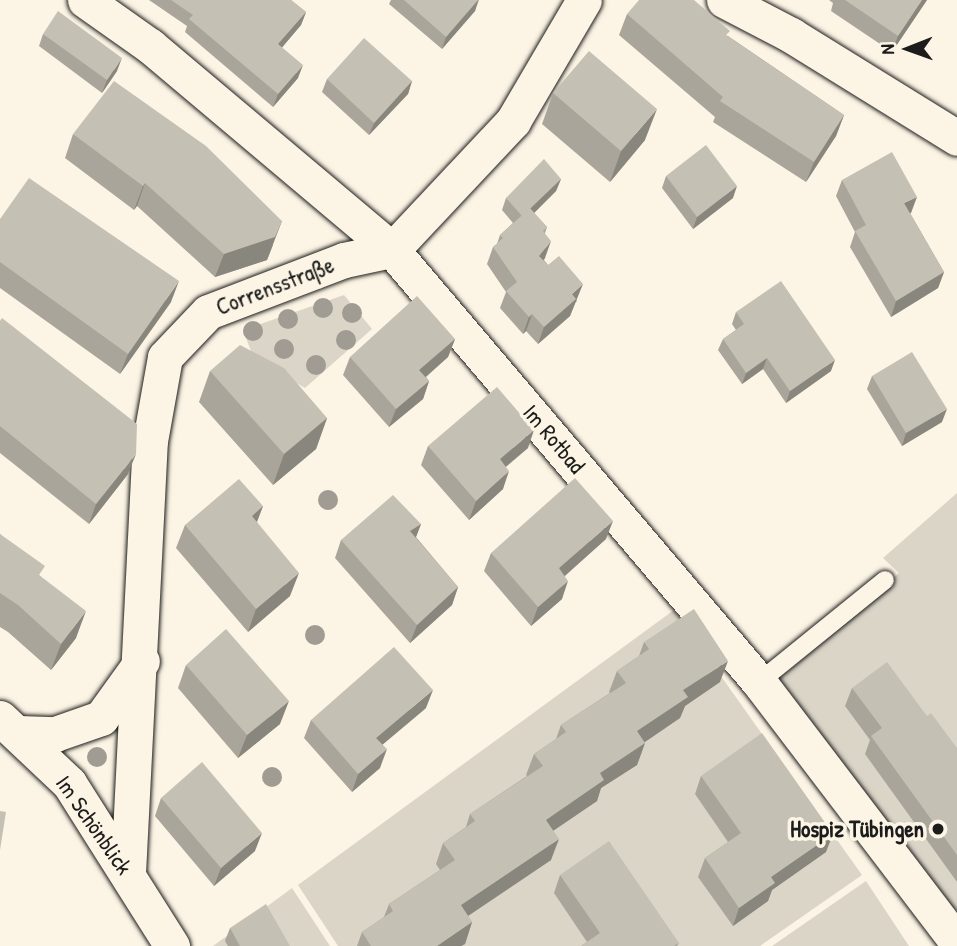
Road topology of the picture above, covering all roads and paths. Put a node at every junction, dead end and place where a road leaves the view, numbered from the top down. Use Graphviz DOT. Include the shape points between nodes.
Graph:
graph roads {
  1 [pos="85,0"];
  2 [pos="584,0"];
  3 [pos="724,0"];
  4 [pos="957,138"];
  5 [pos="392,250"];
  6 [pos="885,580"];
  7 [pos="142,661"];
  8 [pos="760,682"];
  9 [pos="9,725"];
  10 [pos="128,873"];
  11 [pos="957,942"];
  12 [pos="172,946"];
  1 -- 5 [label="street, Im Rotbad" via="150,46"];
  2 -- 5 [label="street" via="513,121"];
  3 -- 4 [label="street" via="791,35"];
  5 -- 7 [label="street, Corrensstraße" via="344,260 208,312 165,357 150,441 141,589"];
  5 -- 8 [label="street, Im Rotbad"];
  6 -- 8 [label="lane"];
  7 -- 9 [label="street" via="101,718 55,734"];
  7 -- 10 [label="street, Corrensstraße"];
  8 -- 11 [label="street, Im Rotbad"];
  9 -- 10 [label="street, Im Schönblick" via="69,783"];
  10 -- 12 [label="street, Im Schönblick"];
}
